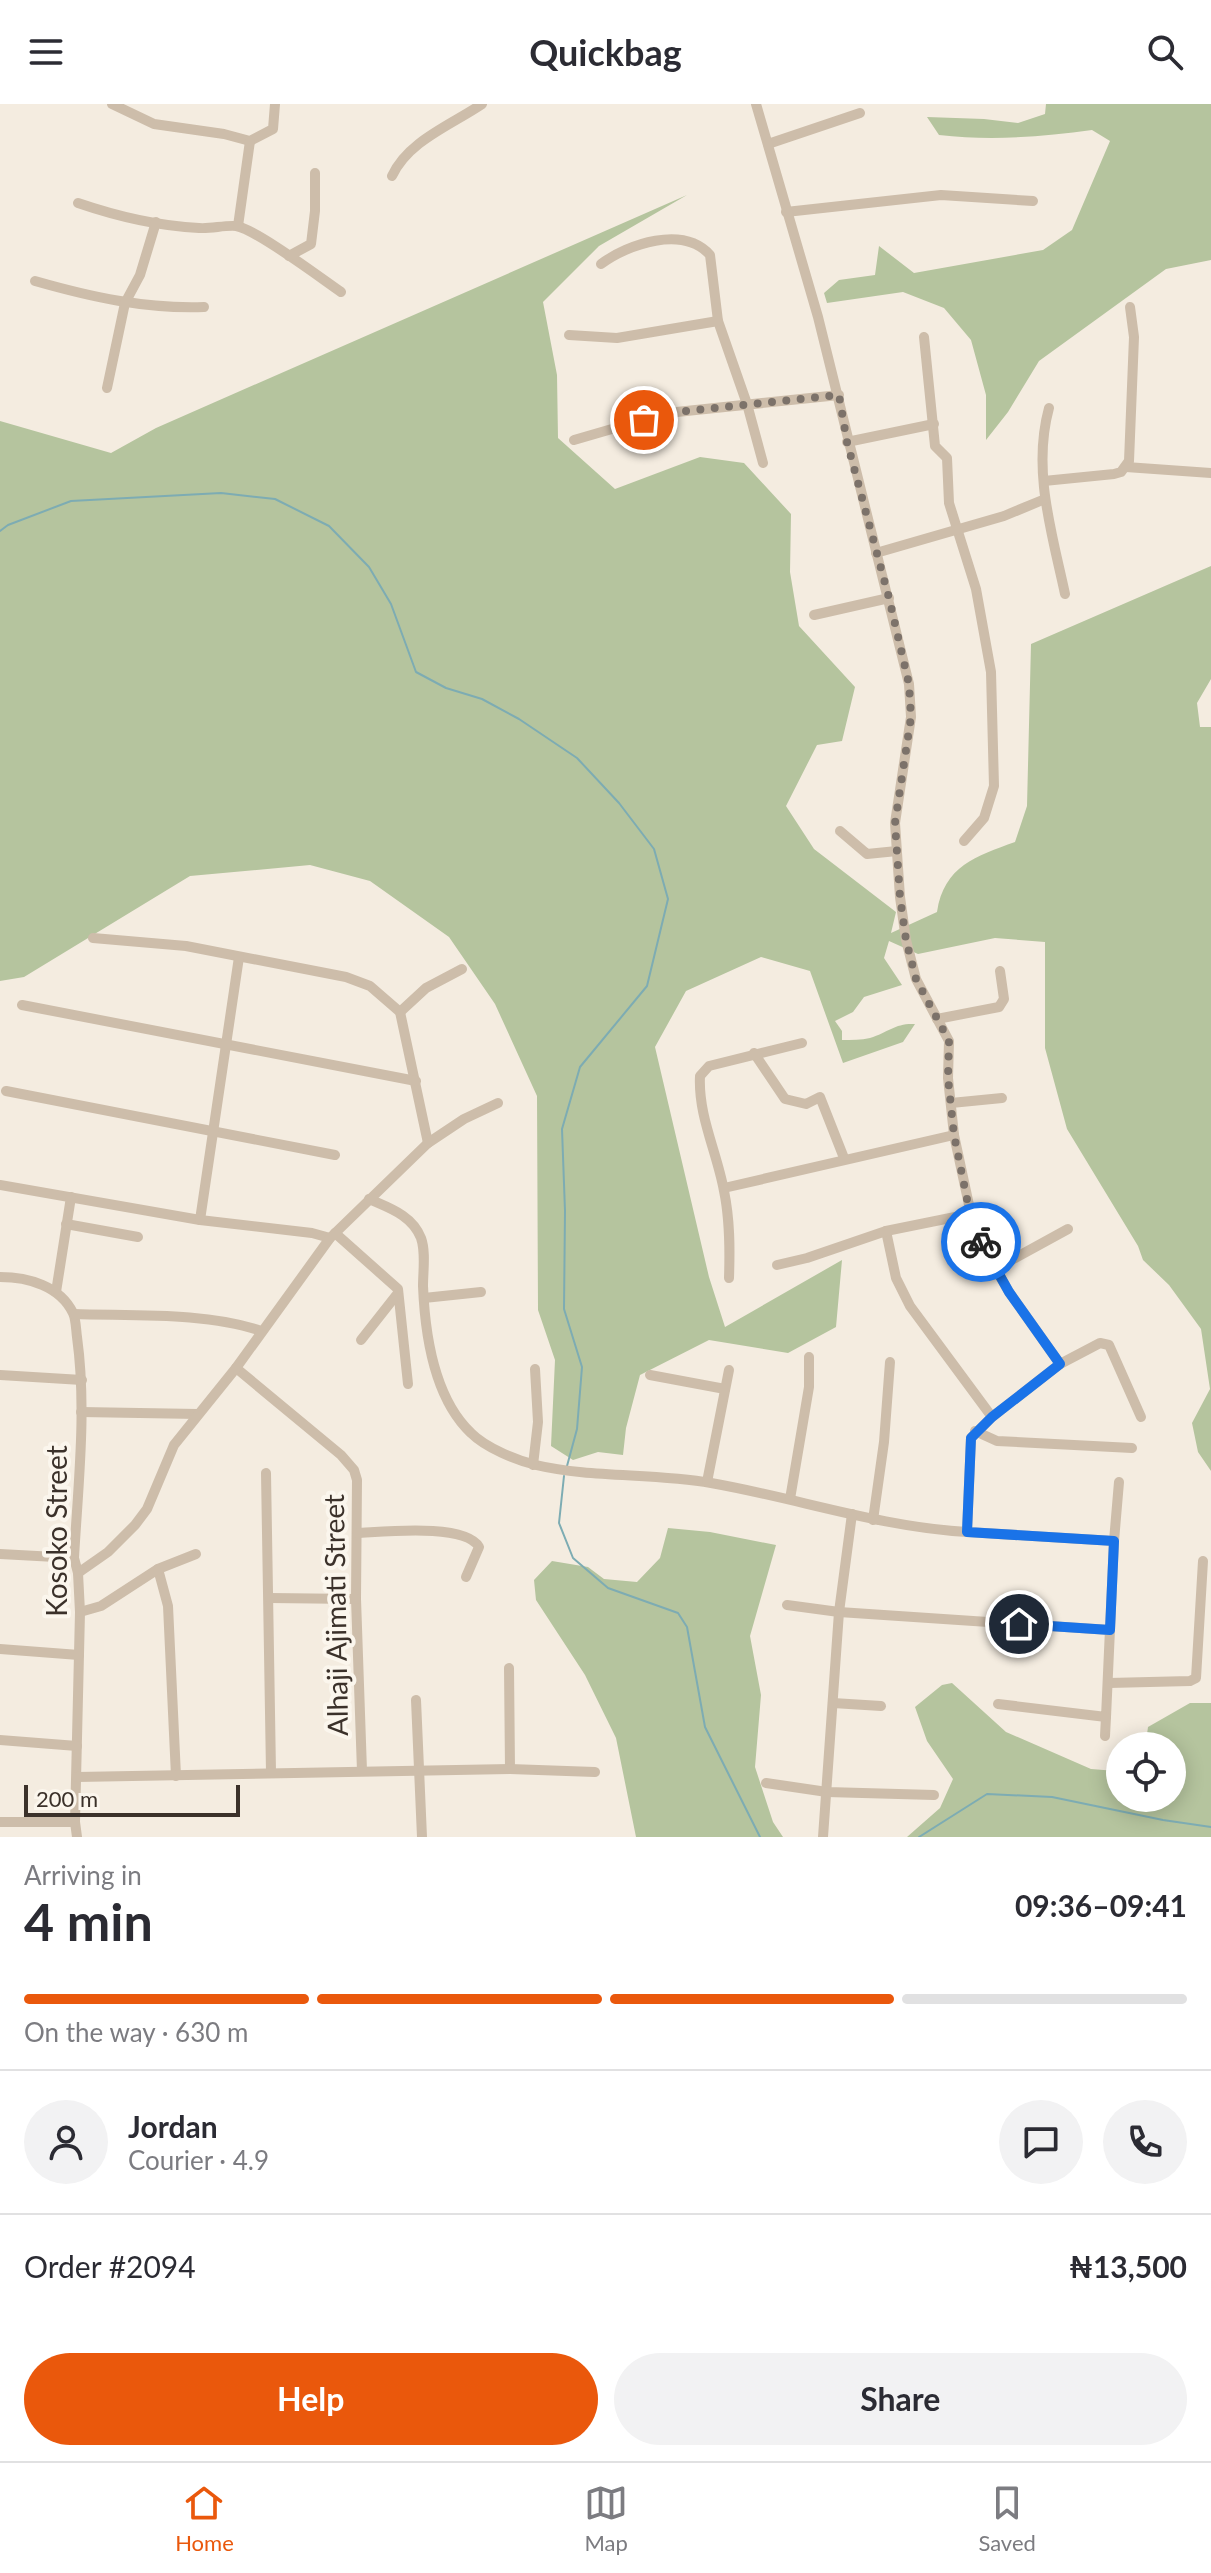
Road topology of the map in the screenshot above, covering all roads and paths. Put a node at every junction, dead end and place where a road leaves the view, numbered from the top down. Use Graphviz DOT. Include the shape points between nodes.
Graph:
graph roads {
  1 [pos="112,104"];
  2 [pos="275,104"];
  3 [pos="482,104"];
  4 [pos="756,104"];
  5 [pos="860,113"];
  6 [pos="250,141"];
  7 [pos="768,144"];
  8 [pos="315,173"];
  9 [pos="392,176"];
  10 [pos="1033,201"];
  11 [pos="78,203"];
  12 [pos="786,212"];
  13 [pos="156,222"];
  14 [pos="238,226"];
  15 [pos="289,256"];
  16 [pos="601,264"];
  17 [pos="35,281"];
  18 [pos="341,292"];
  19 [pos="125,303"];
  20 [pos="204,307"];
  21 [pos="1130,307"];
  22 [pos="718,321"];
  23 [pos="569,335"];
  24 [pos="924,337"];
  25 [pos="107,388"];
  26 [pos="839,395"];
  27 [pos="747,404"];
  28 [pos="1049,408"];
  29 [pos="934,424"];
  30 [pos="574,440"];
  31 [pos="847,442"];
  32 [pos="763,463"];
  33 [pos="1126,467"];
  34 [pos="1211,473"];
  35 [pos="1044,481"];
  36 [pos="1045,499"];
  37 [pos="958,529"];
  38 [pos="876,553"];
  39 [pos="1065,594"];
  40 [pos="889,598"];
  41 [pos="814,615"];
  42 [pos="840,831"];
  43 [pos="964,841"];
  44 [pos="897,851"];
  45 [pos="93,938"];
  46 [pos="239,957"];
  47 [pos="462,969"];
  48 [pos="1000,971"];
  49 [pos="22,1005"];
  50 [pos="400,1012"];
  51 [pos="937,1019"];
  52 [pos="802,1043"];
  53 [pos="227,1046"];
  54 [pos="754,1053"];
  55 [pos="416,1081"];
  56 [pos="6,1091"];
  57 [pos="1002,1098"];
  58 [pos="498,1103"];
  59 [pos="951,1103"];
  60 [pos="212,1132"];
  61 [pos="954,1135"];
  62 [pos="428,1143"];
  63 [pos="335,1155"];
  64 [pos="844,1158"];
  65 [pos="0,1185"];
  66 [pos="724,1188"];
  67 [pos="71,1197"];
  68 [pos="369,1199"];
  69 [pos="970,1214"];
  70 [pos="200,1220"];
  71 [pos="66,1224"];
  72 [pos="1068,1229"];
  73 [pos="886,1231"];
  74 [pos="333,1236"];
  75 [pos="138,1237"];
  76 [pos="777,1265"];
  77 [pos="995,1269"];
  78 [pos="0,1277"];
  79 [pos="729,1278"];
  80 [pos="56,1292"];
  81 [pos="481,1292"];
  82 [pos="398,1293"];
  83 [pos="424,1298"];
  84 [pos="74,1314"];
  85 [pos="261,1331"];
  86 [pos="361,1340"];
  87 [pos="809,1357"];
  88 [pos="890,1362"];
  89 [pos="1060,1364"];
  90 [pos="236,1368"];
  91 [pos="535,1369"];
  92 [pos="729,1370"];
  93 [pos="0,1375"];
  94 [pos="650,1375"];
  95 [pos="82,1380"];
  96 [pos="408,1384"];
  97 [pos="725,1389"];
  98 [pos="81,1412"];
  99 [pos="198,1414"];
  100 [pos="992,1417"];
  101 [pos="1141,1417"];
  102 [pos="975,1431"];
  103 [pos="1132,1448"];
  104 [pos="533,1465"];
  105 [pos="266,1473"];
  106 [pos="707,1482"];
  107 [pos="1119,1482"];
  108 [pos="790,1499"];
  109 [pos="852,1514"];
  110 [pos="873,1520"];
  111 [pos="967,1532"];
  112 [pos="357,1533"];
  113 [pos="1114,1541"];
  114 [pos="0,1554"];
  115 [pos="196,1554"];
  116 [pos="74,1558"];
  117 [pos="1203,1561"];
  118 [pos="158,1569"];
  119 [pos="78,1573"];
  120 [pos="466,1577"];
  121 [pos="270,1598"];
  122 [pos="356,1599"];
  123 [pos="787,1605"];
  124 [pos="80,1612"];
  125 [pos="839,1612"];
  126 [pos="1110,1630"];
  127 [pos="0,1649"];
  128 [pos="79,1655"];
  129 [pos="509,1668"];
  130 [pos="1109,1683"];
  131 [pos="416,1700"];
  132 [pos="833,1703"];
  133 [pos="998,1704"];
  134 [pos="881,1706"];
  135 [pos="1106,1717"];
  136 [pos="1105,1736"];
  137 [pos="0,1740"];
  138 [pos="77,1746"];
  139 [pos="510,1769"];
  140 [pos="362,1771"];
  141 [pos="419,1771"];
  142 [pos="271,1772"];
  143 [pos="595,1772"];
  144 [pos="176,1776"];
  145 [pos="77,1777"];
  146 [pos="766,1783"];
  147 [pos="827,1792"];
  148 [pos="934,1795"];
  149 [pos="0,1822"];
  150 [pos="75,1822"];
  151 [pos="77,1837"];
  152 [pos="422,1837"];
  153 [pos="823,1837"];
  1 -- 6 [label="street" via="154,124"];
  2 -- 6 [label="street" via="273,129"];
  3 -- 9 [label="street" via="414,148"];
  4 -- 7 [label="street"];
  5 -- 7 [label="street"];
  6 -- 14 [label="street"];
  7 -- 12 [label="street"];
  8 -- 15 [label="street" via="311,244"];
  10 -- 12 [label="street" via="941,195"];
  11 -- 13 [label="street"];
  12 -- 26 [label="street"];
  13 -- 14 [label="street"];
  13 -- 19 [label="street" via="140,275"];
  14 -- 15 [label="street"];
  15 -- 18 [label="street"];
  16 -- 22 [label="street" via="632,246 695,243 710,255"];
  17 -- 19 [label="street"];
  19 -- 20 [label="street"];
  19 -- 25 [label="street"];
  21 -- 33 [label="street" via="1134,337"];
  22 -- 23 [label="street" via="617,338"];
  22 -- 27 [label="street"];
  24 -- 29 [label="street"];
  26 -- 27 [label="street"];
  26 -- 31 [label="street"];
  27 -- 30 [label="street" via="667,413"];
  27 -- 32 [label="street"];
  28 -- 35 [label="street" via="1042,440"];
  29 -- 31 [label="street"];
  29 -- 37 [label="street" via="935,446 947,458 949,503"];
  31 -- 38 [label="street"];
  33 -- 34 [label="street"];
  33 -- 35 [label="street" via="1114,474"];
  35 -- 36 [label="street"];
  36 -- 37 [label="street"];
  36 -- 39 [label="street"];
  37 -- 38 [label="street"];
  37 -- 43 [label="street" via="976,589 991,672 994,786 984,818"];
  38 -- 40 [label="street"];
  40 -- 41 [label="street"];
  40 -- 44 [label="street" via="909,684 911,717 895,823"];
  42 -- 44 [label="street" via="867,854"];
  44 -- 51 [label="street" via="906,940 916,979"];
  45 -- 46 [label="street" via="186,946"];
  46 -- 50 [label="street" via="346,977 370,986"];
  46 -- 53 [label="street"];
  47 -- 50 [label="street" via="426,988"];
  48 -- 51 [label="street" via="1004,999 999,1007"];
  49 -- 53 [label="street"];
  50 -- 55 [label="street"];
  51 -- 59 [label="street" via="949,1041"];
  52 -- 54 [label="street"];
  53 -- 55 [label="street"];
  53 -- 60 [label="street"];
  54 -- 64 [label="street" via="785,1099 806,1104 820,1097"];
  54 -- 66 [label="street" via="709,1066 700,1076 711,1148"];
  55 -- 62 [label="street"];
  56 -- 60 [label="street"];
  57 -- 59 [label="street"];
  58 -- 62 [label="street"];
  59 -- 61 [label="street"];
  60 -- 63 [label="street"];
  60 -- 70 [label="street"];
  61 -- 64 [label="street"];
  61 -- 69 [label="street"];
  62 -- 68 [label="street"];
  64 -- 66 [label="street"];
  65 -- 67 [label="street"];
  66 -- 79 [label="street"];
  67 -- 70 [label="street"];
  67 -- 71 [label="street"];
  68 -- 74 [label="street"];
  68 -- 83 [label="street" via="407,1218 417,1231 422,1240"];
  69 -- 73 [label="street"];
  69 -- 77 [label="street"];
  70 -- 74 [label="street"];
  71 -- 75 [label="street"];
  71 -- 80 [label="street"];
  72 -- 77 [label="street"];
  73 -- 76 [label="street"];
  73 -- 100 [label="street" via="896,1278 910,1306"];
  74 -- 82 [label="street"];
  74 -- 85 [label="street"];
  77 -- 89 [label="street"];
  78 -- 80 [label="street" via="37,1282"];
  80 -- 84 [label="street"];
  81 -- 83 [label="street"];
  82 -- 86 [label="street"];
  82 -- 96 [label="street"];
  83 -- 104 [label="street" via="437,1374 461,1423 473,1436"];
  84 -- 85 [label="street" via="215,1320"];
  84 -- 95 [label="street, Kosoko Street"];
  85 -- 90 [label="street"];
  87 -- 108 [label="street"];
  88 -- 110 [label="street"];
  89 -- 100 [label="street"];
  89 -- 101 [label="street" via="1100,1343 1109,1345"];
  90 -- 99 [label="street"];
  90 -- 112 [label="street, Alhaji Ajimati Street" via="354,1470"];
  91 -- 104 [label="street" via="538,1422"];
  92 -- 97 [label="street"];
  93 -- 95 [label="street"];
  94 -- 97 [label="street"];
  95 -- 98 [label="street, Kosoko Street"];
  97 -- 106 [label="street"];
  98 -- 99 [label="street"];
  98 -- 116 [label="street, Kosoko Street"];
  99 -- 119 [label="street" via="174,1445 135,1525"];
  100 -- 102 [label="street"];
  102 -- 103 [label="street" via="997,1441"];
  102 -- 111 [label="street" via="968,1445"];
  104 -- 106 [label="street"];
  105 -- 121 [label="street"];
  106 -- 108 [label="street"];
  107 -- 113 [label="street"];
  108 -- 109 [label="street"];
  109 -- 110 [label="street"];
  109 -- 125 [label="street"];
  110 -- 111 [label="street"];
  111 -- 113 [label="street"];
  112 -- 120 [label="street" via="425,1531 470,1538 479,1547"];
  112 -- 122 [label="street, Alhaji Ajimati Street"];
  113 -- 126 [label="street"];
  114 -- 116 [label="street"];
  115 -- 118 [label="street"];
  116 -- 119 [label="street, Kosoko Street"];
  117 -- 130 [label="street" via="1196,1678"];
  118 -- 124 [label="street" via="101,1606"];
  118 -- 144 [label="street" via="168,1606"];
  119 -- 124 [label="street, Kosoko Street"];
  121 -- 122 [label="street"];
  121 -- 142 [label="street"];
  122 -- 140 [label="street, Alhaji Ajimati Street"];
  123 -- 125 [label="street"];
  124 -- 128 [label="street, Kosoko Street"];
  125 -- 126 [label="street"];
  125 -- 132 [label="street"];
  126 -- 130 [label="street"];
  127 -- 128 [label="street"];
  128 -- 138 [label="street, Kosoko Street"];
  129 -- 139 [label="street"];
  130 -- 135 [label="street"];
  131 -- 141 [label="street"];
  132 -- 134 [label="street"];
  132 -- 147 [label="street"];
  133 -- 135 [label="street"];
  135 -- 136 [label="street"];
  137 -- 138 [label="street"];
  138 -- 145 [label="street, Kosoko Street"];
  139 -- 141 [label="street"];
  139 -- 143 [label="street"];
  140 -- 141 [label="street"];
  140 -- 142 [label="street"];
  141 -- 152 [label="street"];
  142 -- 144 [label="street"];
  144 -- 145 [label="street"];
  145 -- 150 [label="street, Kosoko Street"];
  146 -- 147 [label="street"];
  147 -- 148 [label="street"];
  147 -- 153 [label="street"];
  149 -- 150 [label="street"];
  150 -- 151 [label="street, Kosoko Street"];
}
